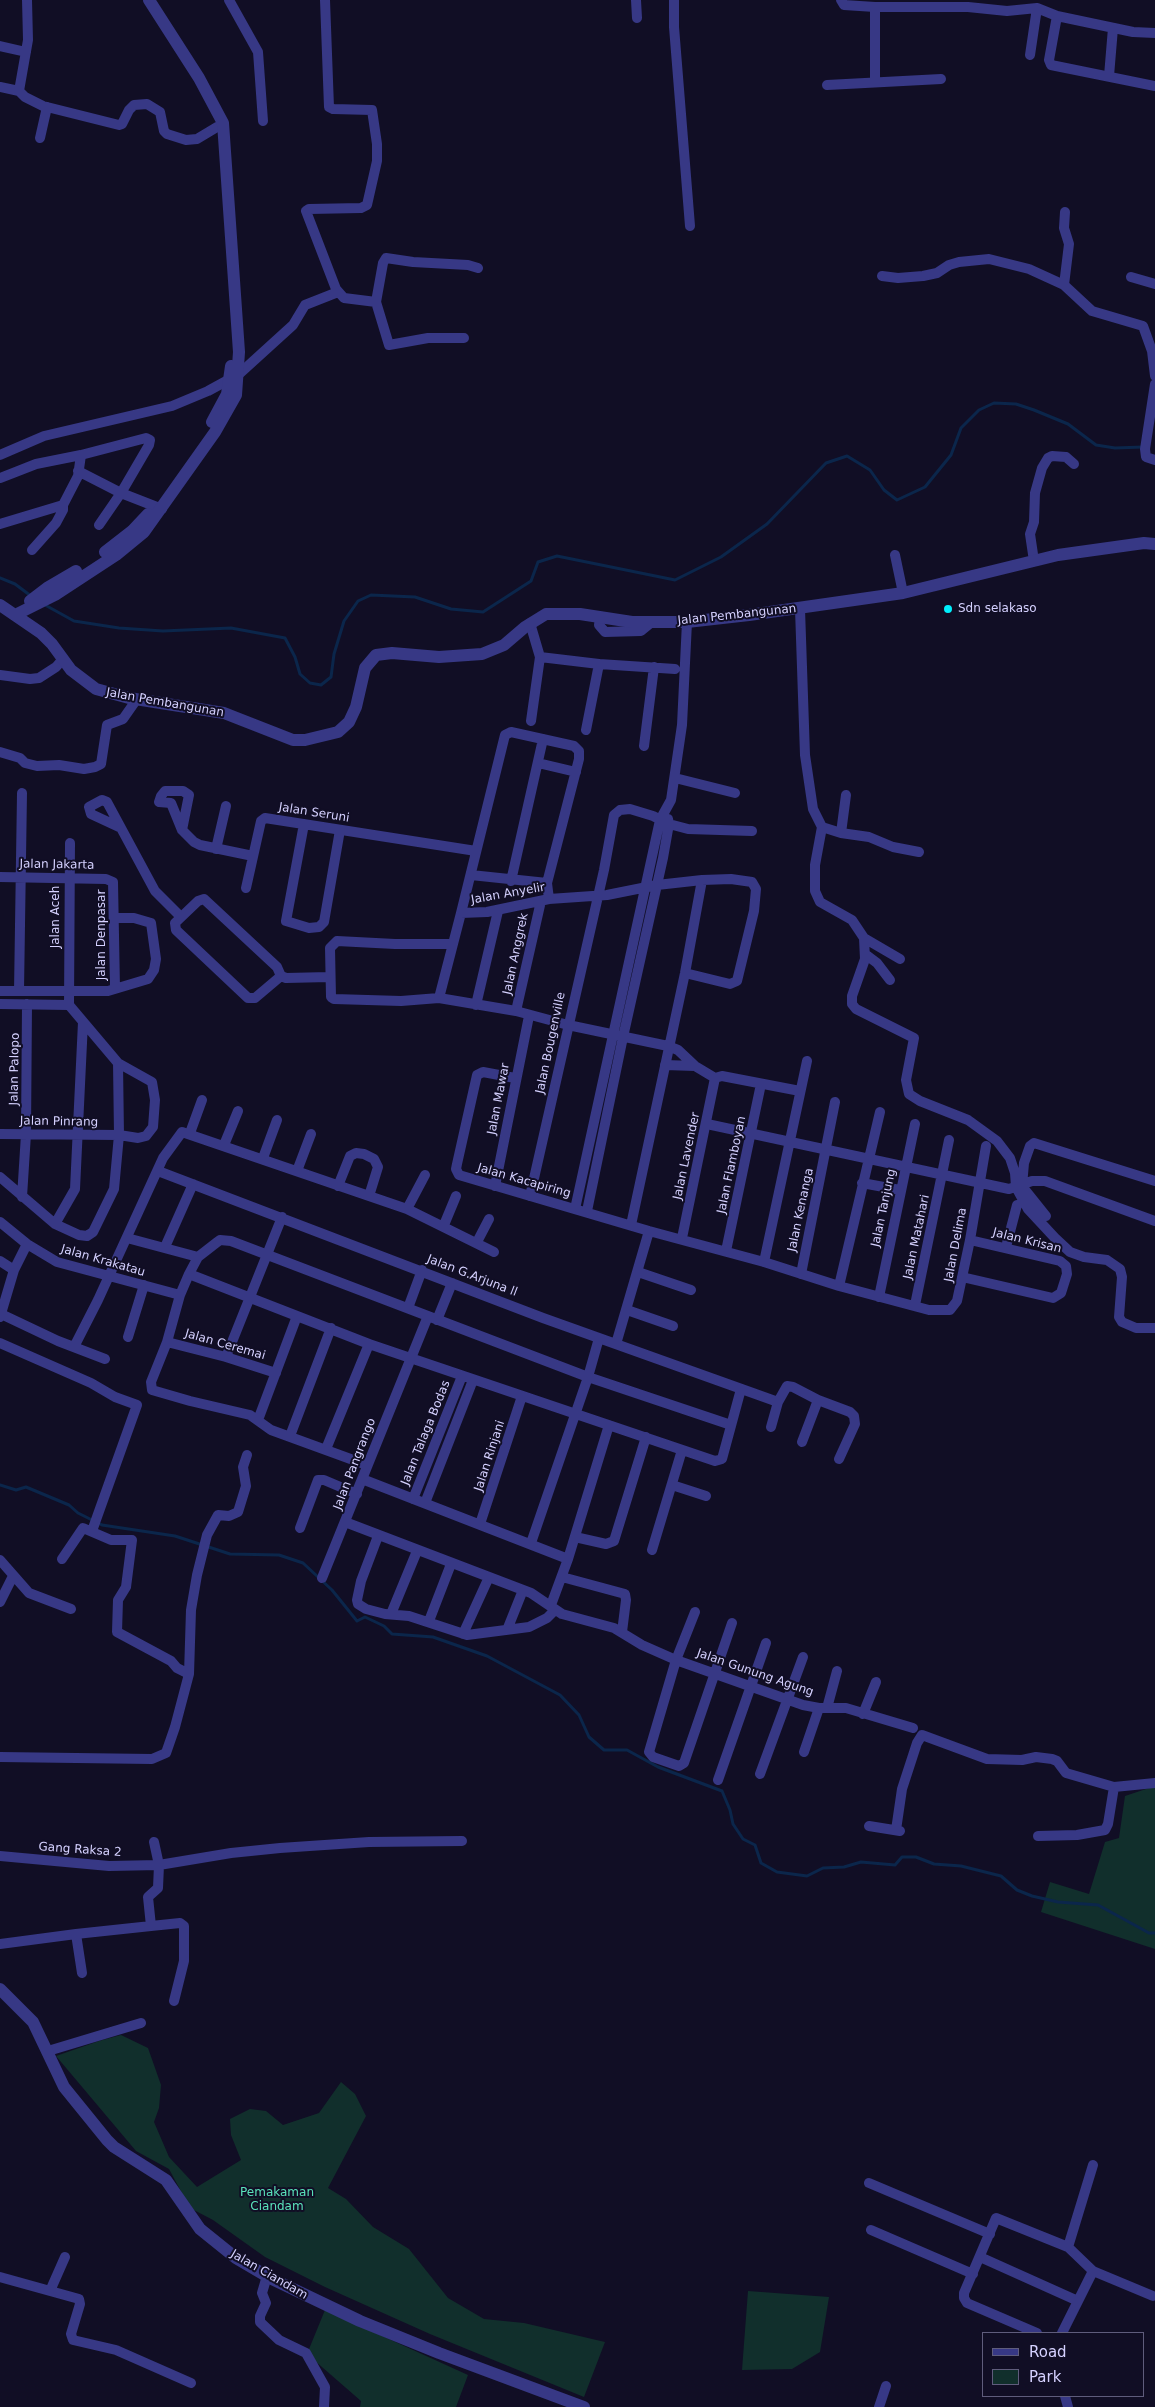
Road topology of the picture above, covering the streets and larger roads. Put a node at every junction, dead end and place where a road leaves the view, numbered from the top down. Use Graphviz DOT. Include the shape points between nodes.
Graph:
graph roads {
  1 [pos="28,0"];
  2 [pos="141,0"];
  3 [pos="149,0"];
  4 [pos="229,0"];
  5 [pos="325,0"];
  6 [pos="636,0"];
  7 [pos="674,0"];
  8 [pos="841,0"];
  9 [pos="875,7"];
  10 [pos="1038,8"];
  11 [pos="1057,16"];
  12 [pos="637,18"];
  13 [pos="1113,28"];
  14 [pos="1155,33"];
  15 [pos="0,46"];
  16 [pos="26,52"];
  17 [pos="1030,55"];
  18 [pos="1109,76"];
  19 [pos="940,78"];
  20 [pos="875,81"];
  21 [pos="827,85"];
  22 [pos="1155,86"];
  23 [pos="0,88"];
  24 [pos="19,91"];
  25 [pos="47,107"];
  26 [pos="263,121"];
  27 [pos="220,127"];
  28 [pos="40,138"];
  29 [pos="1065,212"];
  30 [pos="690,226"];
  31 [pos="478,268"];
  32 [pos="882,276"];
  33 [pos="1131,277"];
  34 [pos="1155,284"];
  35 [pos="1064,285"];
  36 [pos="338,292"];
  37 [pos="376,302"];
  38 [pos="1143,326"];
  39 [pos="1155,334"];
  40 [pos="464,338"];
  41 [pos="1155,376"];
  42 [pos="234,377"];
  43 [pos="1155,384"];
  44 [pos="1155,425"];
  45 [pos="1147,437"];
  46 [pos="0,455"];
  47 [pos="81,456"];
  48 [pos="1155,460"];
  49 [pos="1074,464"];
  50 [pos="78,471"];
  51 [pos="0,478"];
  52 [pos="121,493"];
  53 [pos="64,505"];
  54 [pos="158,507"];
  55 [pos="0,524"];
  56 [pos="99,525"];
  57 [pos="1155,544"];
  58 [pos="32,550"];
  59 [pos="895,555"];
  60 [pos="1034,561"];
  61 [pos="903,593"];
  62 [pos="800,609"];
  63 [pos="9,611"];
  64 [pos="530,622"];
  65 [pos="687,622"];
  66 [pos="540,657"];
  67 [pos="63,659"];
  68 [pos="599,664"];
  69 [pos="654,667"];
  70 [pos="675,669"];
  71 [pos="0,675"];
  72 [pos="137,699"];
  73 [pos="531,721"];
  74 [pos="586,730"];
  75 [pos="543,738"];
  76 [pos="644,746"];
  77 [pos="0,752"];
  78 [pos="538,763"];
  79 [pos="576,772"];
  80 [pos="675,778"];
  81 [pos="22,793"];
  82 [pos="735,793"];
  83 [pos="846,795"];
  84 [pos="226,806"];
  85 [pos="664,822"];
  86 [pos="304,824"];
  87 [pos="119,827"];
  88 [pos="822,827"];
  89 [pos="182,830"];
  90 [pos="340,830"];
  91 [pos="752,831"];
  92 [pos="841,833"];
  93 [pos="70,844"];
  94 [pos="216,849"];
  95 [pos="476,851"];
  96 [pos="918,852"];
  97 [pos="253,856"];
  98 [pos="471,875"];
  99 [pos="0,877"];
  100 [pos="21,877"];
  101 [pos="68,878"];
  102 [pos="702,880"];
  103 [pos="511,881"];
  104 [pos="113,882"];
  105 [pos="657,885"];
  106 [pos="645,887"];
  107 [pos="246,888"];
  108 [pos="546,893"];
  109 [pos="597,896"];
  110 [pos="463,906"];
  111 [pos="498,911"];
  112 [pos="181,917"];
  113 [pos="115,918"];
  114 [pos="864,938"];
  115 [pos="632,941"];
  116 [pos="644,943"];
  117 [pos="452,944"];
  118 [pos="865,954"];
  119 [pos="900,959"];
  120 [pos="685,973"];
  121 [pos="281,976"];
  122 [pos="329,977"];
  123 [pos="890,980"];
  124 [pos="629,984"];
  125 [pos="115,988"];
  126 [pos="0,991"];
  127 [pos="19,991"];
  128 [pos="68,991"];
  129 [pos="439,998"];
  130 [pos="0,1004"];
  131 [pos="27,1004"];
  132 [pos="69,1005"];
  133 [pos="476,1005"];
  134 [pos="516,1012"];
  135 [pos="529,1016"];
  136 [pos="83,1022"];
  137 [pos="568,1025"];
  138 [pos="618,1036"];
  139 [pos="668,1046"];
  140 [pos="807,1061"];
  141 [pos="118,1063"];
  142 [pos="664,1065"];
  143 [pos="695,1066"];
  144 [pos="515,1078"];
  145 [pos="715,1078"];
  146 [pos="761,1084"];
  147 [pos="800,1091"];
  148 [pos="202,1100"];
  149 [pos="835,1102"];
  150 [pos="238,1111"];
  151 [pos="880,1112"];
  152 [pos="277,1120"];
  153 [pos="707,1124"];
  154 [pos="915,1124"];
  155 [pos="190,1133"];
  156 [pos="0,1134"];
  157 [pos="26,1134"];
  158 [pos="312,1134"];
  159 [pos="752,1134"];
  160 [pos="78,1135"];
  161 [pos="118,1135"];
  162 [pos="949,1140"];
  163 [pos="790,1142"];
  164 [pos="224,1145"];
  165 [pos="595,1145"];
  166 [pos="986,1146"];
  167 [pos="826,1150"];
  168 [pos="263,1158"];
  169 [pos="868,1158"];
  170 [pos="906,1166"];
  171 [pos="158,1170"];
  172 [pos="297,1171"];
  173 [pos="425,1175"];
  174 [pos="942,1175"];
  175 [pos="0,1177"];
  176 [pos="1155,1181"];
  177 [pos="862,1183"];
  178 [pos="193,1184"];
  179 [pos="980,1184"];
  180 [pos="338,1186"];
  181 [pos="495,1186"];
  182 [pos="1019,1187"];
  183 [pos="900,1190"];
  184 [pos="369,1196"];
  185 [pos="456,1196"];
  186 [pos="530,1196"];
  187 [pos="22,1197"];
  188 [pos="1017,1205"];
  189 [pos="407,1209"];
  190 [pos="576,1209"];
  191 [pos="587,1212"];
  192 [pos="1046,1216"];
  193 [pos="282,1217"];
  194 [pos="489,1219"];
  195 [pos="1155,1220"];
  196 [pos="0,1222"];
  197 [pos="55,1224"];
  198 [pos="444,1225"];
  199 [pos="631,1225"];
  200 [pos="649,1231"];
  201 [pos="127,1238"];
  202 [pos="682,1238"];
  203 [pos="970,1240"];
  204 [pos="477,1242"];
  205 [pos="27,1244"];
  206 [pos="1006,1247"];
  207 [pos="165,1248"];
  208 [pos="726,1251"];
  209 [pos="494,1252"];
  210 [pos="266,1254"];
  211 [pos="198,1257"];
  212 [pos="0,1260"];
  213 [pos="764,1262"];
  214 [pos="14,1270"];
  215 [pos="422,1270"];
  216 [pos="638,1272"];
  217 [pos="189,1274"];
  218 [pos="801,1274"];
  219 [pos="110,1276"];
  220 [pos="962,1277"];
  221 [pos="452,1283"];
  222 [pos="144,1285"];
  223 [pos="839,1286"];
  224 [pos="691,1290"];
  225 [pos="180,1295"];
  226 [pos="879,1296"];
  227 [pos="250,1298"];
  228 [pos="915,1305"];
  229 [pos="408,1308"];
  230 [pos="627,1310"];
  231 [pos="0,1315"];
  232 [pos="297,1316"];
  233 [pos="432,1318"];
  234 [pos="673,1326"];
  235 [pos="331,1328"];
  236 [pos="1155,1328"];
  237 [pos="128,1337"];
  238 [pos="599,1338"];
  239 [pos="167,1342"];
  240 [pos="0,1343"];
  241 [pos="369,1344"];
  242 [pos="616,1344"];
  243 [pos="74,1347"];
  244 [pos="226,1357"];
  245 [pos="411,1358"];
  246 [pos="105,1359"];
  247 [pos="276,1372"];
  248 [pos="462,1376"];
  249 [pos="588,1378"];
  250 [pos="473,1380"];
  251 [pos="741,1389"];
  252 [pos="522,1396"];
  253 [pos="818,1400"];
  254 [pos="778,1402"];
  255 [pos="575,1414"];
  256 [pos="258,1420"];
  257 [pos="608,1425"];
  258 [pos="731,1425"];
  259 [pos="771,1427"];
  260 [pos="290,1436"];
  261 [pos="646,1437"];
  262 [pos="436,1442"];
  263 [pos="802,1442"];
  264 [pos="447,1446"];
  265 [pos="326,1449"];
  266 [pos="682,1450"];
  267 [pos="247,1455"];
  268 [pos="839,1459"];
  269 [pos="367,1465"];
  270 [pos="362,1479"];
  271 [pos="672,1485"];
  272 [pos="356,1494"];
  273 [pos="706,1496"];
  274 [pos="413,1499"];
  275 [pos="425,1504"];
  276 [pos="345,1522"];
  277 [pos="480,1524"];
  278 [pos="300,1528"];
  279 [pos="92,1532"];
  280 [pos="378,1536"];
  281 [pos="575,1537"];
  282 [pos="531,1543"];
  283 [pos="417,1550"];
  284 [pos="652,1550"];
  285 [pos="568,1558"];
  286 [pos="62,1559"];
  287 [pos="0,1560"];
  288 [pos="451,1564"];
  289 [pos="13,1576"];
  290 [pos="489,1577"];
  291 [pos="562,1577"];
  292 [pos="322,1578"];
  293 [pos="523,1590"];
  294 [pos="0,1602"];
  295 [pos="553,1608"];
  296 [pos="71,1609"];
  297 [pos="695,1612"];
  298 [pos="391,1614"];
  299 [pos="429,1621"];
  300 [pos="732,1623"];
  301 [pos="507,1630"];
  302 [pos="622,1632"];
  303 [pos="463,1634"];
  304 [pos="766,1643"];
  305 [pos="803,1657"];
  306 [pos="676,1660"];
  307 [pos="837,1671"];
  308 [pos="715,1673"];
  309 [pos="189,1674"];
  310 [pos="876,1682"];
  311 [pos="752,1685"];
  312 [pos="787,1699"];
  313 [pos="823,1708"];
  314 [pos="863,1714"];
  315 [pos="916,1732"];
  316 [pos="804,1752"];
  317 [pos="0,1757"];
  318 [pos="760,1774"];
  319 [pos="718,1780"];
  320 [pos="1155,1784"];
  321 [pos="1114,1787"];
  322 [pos="868,1826"];
  323 [pos="1038,1836"];
  324 [pos="462,1841"];
  325 [pos="154,1842"];
  326 [pos="0,1856"];
  327 [pos="159,1865"];
  328 [pos="151,1926"];
  329 [pos="76,1934"];
  330 [pos="0,1944"];
  331 [pos="82,1973"];
  332 [pos="0,1989"];
  333 [pos="174,2001"];
  334 [pos="140,2023"];
  335 [pos="48,2052"];
  336 [pos="1093,2164"];
  337 [pos="869,2183"];
  338 [pos="871,2230"];
  339 [pos="990,2234"];
  340 [pos="1068,2247"];
  341 [pos="65,2257"];
  342 [pos="980,2257"];
  343 [pos="1093,2271"];
  344 [pos="973,2274"];
  345 [pos="266,2276"];
  346 [pos="0,2277"];
  347 [pos="50,2291"];
  348 [pos="1153,2296"];
  349 [pos="1078,2301"];
  350 [pos="1035,2332"];
  351 [pos="1062,2332"];
  352 [pos="191,2383"];
  353 [pos="886,2386"];
  354 [pos="324,2407"];
  355 [pos="584,2407"];
  356 [pos="879,2407"];
  1 -- 16 [label="street"];
  2 -- 27 [label="street"];
  3 -- 27 [label="street" via="214,103"];
  4 -- 26 [label="street" via="258,52"];
  5 -- 36 [label="street" via="329,107 372,110 377,144 367,205 306,211"];
  6 -- 12 [label="street"];
  7 -- 30 [label="street"];
  8 -- 9 [label="street" via="844,5"];
  9 -- 10 [label="street" via="968,7 1007,11"];
  9 -- 20 [label="street"];
  10 -- 11 [label="street"];
  10 -- 17 [label="street"];
  11 -- 13 [label="street"];
  11 -- 18 [label="street" via="1049,60 1051,65"];
  13 -- 14 [label="street"];
  13 -- 18 [label="street"];
  15 -- 16 [label="street"];
  16 -- 24 [label="street"];
  18 -- 22 [label="street"];
  19 -- 20 [label="street"];
  20 -- 21 [label="street"];
  23 -- 24 [label="street"];
  24 -- 25 [label="street" via="31,101"];
  25 -- 27 [label="street" via="122,124 134,105 147,104 160,112 167,134 186,140 197,140"];
  25 -- 28 [label="street"];
  27 -- 42 [label="street"];
  29 -- 35 [label="street" via="1064,228 1069,244"];
  31 -- 37 [label="street" via="386,258"];
  32 -- 35 [label="street" via="923,276 959,262 989,260 1029,269"];
  33 -- 34 [label="street"];
  35 -- 38 [label="street" via="1092,311"];
  36 -- 37 [label="street" via="344,298"];
  36 -- 42 [label="street" via="305,305 293,325"];
  37 -- 40 [label="street" via="389,345 428,338"];
  38 -- 39 [label="street"];
  38 -- 41 [label="street" via="1152,351"];
  42 -- 46 [label="street" via="172,406 44,436"];
  42 -- 54 [label="street" via="214,419"];
  43 -- 45 [label="street"];
  44 -- 45 [label="street"];
  45 -- 48 [label="street" via="1146,457"];
  47 -- 50 [label="street"];
  47 -- 51 [label="street" via="36,464"];
  47 -- 52 [label="street" via="146,438 150,440"];
  49 -- 60 [label="street" via="1066,457 1052,456 1042,468 1030,534"];
  50 -- 52 [label="street"];
  50 -- 53 [label="street"];
  52 -- 54 [label="street"];
  52 -- 56 [label="street"];
  53 -- 55 [label="street"];
  53 -- 58 [label="street" via="56,523"];
  54 -- 63 [label="street" via="116,545 47,588 41,598 26,607"];
  57 -- 60 [label="street, Jalan Pembangunan"];
  59 -- 61 [label="street"];
  60 -- 61 [label="street, Jalan Pembangunan"];
  61 -- 62 [label="street, Jalan Pembangunan"];
  62 -- 65 [label="street, Jalan Pembangunan"];
  62 -- 88 [label="street" via="807,774 813,809"];
  63 -- 67 [label="street, Jalan Pembangunan" via="46,638"];
  64 -- 65 [label="street, Jalan Pembangunan" via="555,612 627,622"];
  64 -- 66 [label="street"];
  64 -- 72 [label="street, Jalan Pembangunan" via="510,641 482,654 439,658 392,652 376,655 365,668 349,722 338,732 320,738 292,740 224,712"];
  65 -- 80 [label="street" via="682,725"];
  66 -- 68 [label="street"];
  66 -- 73 [label="street"];
  67 -- 71 [label="street" via="39,678"];
  67 -- 72 [label="street, Jalan Pembangunan" via="77,676 96,689"];
  68 -- 69 [label="street"];
  68 -- 74 [label="street"];
  69 -- 70 [label="street"];
  69 -- 76 [label="street"];
  72 -- 77 [label="street" via="123,719 107,725 101,764 95,767 36,766"];
  75 -- 78 [label="street"];
  75 -- 79 [label="street, Jalan Anggrek" via="577,748 580,756"];
  75 -- 95 [label="street" via="514,732 505,735"];
  78 -- 79 [label="street"];
  78 -- 103 [label="street"];
  79 -- 108 [label="street, Jalan Anggrek"];
  80 -- 82 [label="street"];
  80 -- 85 [label="street"];
  81 -- 100 [label="street"];
  83 -- 92 [label="street"];
  84 -- 94 [label="street"];
  85 -- 91 [label="street" via="688,829"];
  85 -- 105 [label="street"];
  85 -- 106 [label="street"];
  85 -- 109 [label="street, Jalan Bougenville" via="630,809 616,812"];
  86 -- 90 [label="street, Jalan Seruni"];
  86 -- 90 [label="street" via="286,922 309,928 319,927 324,922"];
  86 -- 97 [label="street, Jalan Seruni" via="263,819"];
  87 -- 112 [label="street" via="155,892"];
  88 -- 92 [label="street"];
  88 -- 114 [label="street" via="815,865 815,892 820,902 852,920"];
  89 -- 94 [label="street" via="200,845"];
  90 -- 95 [label="street, Jalan Seruni"];
  92 -- 96 [label="street" via="869,837"];
  93 -- 101 [label="street, Jalan Aceh"];
  94 -- 97 [label="street"];
  95 -- 98 [label="street"];
  97 -- 107 [label="street"];
  98 -- 103 [label="street"];
  98 -- 110 [label="street"];
  99 -- 100 [label="street, Jalan Jakarta"];
  100 -- 101 [label="street, Jalan Jakarta"];
  100 -- 127 [label="street"];
  101 -- 104 [label="street, Jalan Jakarta"];
  101 -- 128 [label="street, Jalan Aceh"];
  102 -- 105 [label="street, Jalan Anyelir"];
  102 -- 120 [label="street"];
  102 -- 120 [label="street, Jalan Anyelir" via="731,878 752,882 756,889 754,911 736,982 730,984"];
  103 -- 108 [label="street"];
  104 -- 113 [label="street, Jalan Denpasar"];
  105 -- 106 [label="street, Jalan Anyelir"];
  105 -- 116 [label="street"];
  106 -- 109 [label="street, Jalan Anyelir"];
  106 -- 115 [label="street"];
  108 -- 109 [label="street, Jalan Anyelir"];
  108 -- 111 [label="street, Jalan Anyelir"];
  108 -- 134 [label="street, Jalan Anggrek"];
  109 -- 137 [label="street, Jalan Bougenville"];
  110 -- 111 [label="street, Jalan Anyelir"];
  110 -- 117 [label="street, Jalan Anyelir"];
  111 -- 133 [label="street"];
  112 -- 121 [label="street" via="204,899 277,967"];
  112 -- 121 [label="street" via="175,923 176,930 248,998 255,998"];
  113 -- 125 [label="street, Jalan Denpasar"];
  113 -- 125 [label="street" via="150,921 156,959 148,980"];
  114 -- 118 [label="street"];
  114 -- 119 [label="street"];
  115 -- 116 [label="street"];
  115 -- 124 [label="street"];
  116 -- 124 [label="street"];
  117 -- 122 [label="street" via="337,940 330,948"];
  117 -- 129 [label="street, Jalan Anyelir"];
  118 -- 123 [label="street"];
  118 -- 182 [label="street" via="852,996 853,1007 914,1038 906,1080 909,1094 988,1133 1010,1158"];
  120 -- 139 [label="street"];
  121 -- 122 [label="street"];
  122 -- 129 [label="street" via="330,994 334,999 401,1001"];
  124 -- 138 [label="street"];
  125 -- 128 [label="street" via="108,991"];
  126 -- 127 [label="street"];
  127 -- 128 [label="street"];
  128 -- 132 [label="street, Jalan Aceh"];
  129 -- 133 [label="street"];
  130 -- 131 [label="street"];
  131 -- 132 [label="street"];
  131 -- 157 [label="street, Jalan Palopo"];
  132 -- 136 [label="street"];
  133 -- 134 [label="street"];
  134 -- 135 [label="street"];
  135 -- 137 [label="street"];
  135 -- 144 [label="street, Jalan Mawar"];
  136 -- 141 [label="street"];
  136 -- 160 [label="street"];
  137 -- 138 [label="street"];
  137 -- 186 [label="street, Jalan Bougenville"];
  138 -- 139 [label="street"];
  138 -- 165 [label="street"];
  139 -- 142 [label="street"];
  139 -- 143 [label="street" via="678,1050"];
  140 -- 147 [label="street"];
  141 -- 161 [label="street"];
  141 -- 161 [label="street, Jalan Pinrang" via="149,1079 156,1100 155,1119 150,1132 138,1138"];
  142 -- 143 [label="street"];
  142 -- 199 [label="street"];
  143 -- 145 [label="street"];
  144 -- 181 [label="street, Jalan Mawar"];
  144 -- 181 [label="street, Jalan Kacapiring" via="483,1072 477,1075 456,1169 459,1175"];
  145 -- 146 [label="street" via="722,1076"];
  145 -- 153 [label="street, Jalan Lavender"];
  146 -- 147 [label="street"];
  146 -- 159 [label="street, Jalan Flamboyan"];
  147 -- 163 [label="street"];
  148 -- 155 [label="street"];
  149 -- 167 [label="street, Jalan Kenanga"];
  150 -- 164 [label="street"];
  151 -- 169 [label="street"];
  152 -- 168 [label="street"];
  153 -- 159 [label="street"];
  153 -- 202 [label="street, Jalan Lavender"];
  154 -- 170 [label="street, Jalan Tanjung"];
  155 -- 164 [label="street"];
  155 -- 171 [label="street" via="179,1134"];
  156 -- 157 [label="street, Jalan Pinrang"];
  157 -- 160 [label="street, Jalan Pinrang"];
  157 -- 187 [label="street, Jalan Palopo"];
  158 -- 172 [label="street"];
  159 -- 163 [label="street"];
  159 -- 208 [label="street, Jalan Flamboyan"];
  160 -- 161 [label="street, Jalan Pinrang"];
  160 -- 197 [label="street" via="76,1189"];
  161 -- 197 [label="street" via="114,1189 97,1227 90,1234 79,1235"];
  162 -- 174 [label="street, Jalan Matahari"];
  163 -- 167 [label="street"];
  163 -- 213 [label="street"];
  164 -- 168 [label="street"];
  165 -- 190 [label="street"];
  165 -- 191 [label="street"];
  166 -- 179 [label="street, Jalan Delima"];
  167 -- 169 [label="street"];
  167 -- 218 [label="street, Jalan Kenanga"];
  168 -- 172 [label="street"];
  169 -- 170 [label="street"];
  169 -- 177 [label="street"];
  170 -- 174 [label="street"];
  170 -- 183 [label="street, Jalan Tanjung"];
  171 -- 178 [label="street, Jalan G.Arjuna ll"];
  171 -- 201 [label="street"];
  172 -- 180 [label="street"];
  173 -- 189 [label="street"];
  174 -- 179 [label="street"];
  174 -- 228 [label="street, Jalan Matahari"];
  175 -- 187 [label="street"];
  176 -- 182 [label="street" via="1036,1143 1030,1146"];
  177 -- 183 [label="street"];
  177 -- 223 [label="street"];
  178 -- 193 [label="street, Jalan G.Arjuna ll"];
  178 -- 207 [label="street"];
  179 -- 182 [label="street" via="1009,1189"];
  179 -- 203 [label="street, Jalan Delima"];
  180 -- 184 [label="street"];
  180 -- 184 [label="street" via="350,1156 364,1154 374,1159 378,1166"];
  181 -- 186 [label="street, Jalan Kacapiring"];
  182 -- 192 [label="street"];
  182 -- 195 [label="street" via="1032,1181 1045,1181"];
  182 -- 236 [label="street" via="1028,1209 1067,1250 1117,1266 1122,1277 1118,1308 1122,1322 1136,1328"];
  183 -- 226 [label="street, Jalan Tanjung"];
  184 -- 189 [label="street"];
  185 -- 198 [label="street"];
  186 -- 190 [label="street, Jalan Kacapiring"];
  187 -- 197 [label="street"];
  188 -- 206 [label="street"];
  189 -- 198 [label="street"];
  190 -- 191 [label="street, Jalan Kacapiring"];
  191 -- 199 [label="street, Jalan Kacapiring"];
  193 -- 210 [label="street"];
  193 -- 215 [label="street, Jalan G.Arjuna ll"];
  194 -- 204 [label="street"];
  196 -- 205 [label="street, Jalan Krakatau"];
  198 -- 204 [label="street"];
  199 -- 200 [label="street, Jalan Kacapiring"];
  200 -- 202 [label="street, Jalan Kacapiring"];
  200 -- 216 [label="street"];
  201 -- 207 [label="street"];
  201 -- 219 [label="street"];
  202 -- 208 [label="street, Jalan Kacapiring"];
  203 -- 206 [label="street, Jalan Krisan"];
  203 -- 220 [label="street, Jalan Delima"];
  204 -- 209 [label="street"];
  205 -- 214 [label="street"];
  205 -- 219 [label="street, Jalan Krakatau" via="57,1262"];
  206 -- 220 [label="street, Jalan Krisan" via="1064,1264 1067,1272 1059,1296 1052,1298"];
  207 -- 211 [label="street"];
  208 -- 213 [label="street, Jalan Kacapiring"];
  210 -- 211 [label="street" via="225,1240"];
  210 -- 227 [label="street"];
  210 -- 229 [label="street"];
  211 -- 217 [label="street"];
  212 -- 214 [label="street"];
  213 -- 218 [label="street, Jalan Kacapiring"];
  214 -- 231 [label="street"];
  215 -- 221 [label="street, Jalan G.Arjuna ll"];
  215 -- 229 [label="street"];
  216 -- 224 [label="street"];
  216 -- 230 [label="street"];
  217 -- 225 [label="street"];
  217 -- 227 [label="street"];
  218 -- 223 [label="street, Jalan Kacapiring"];
  219 -- 222 [label="street, Jalan Krakatau"];
  219 -- 243 [label="street"];
  220 -- 228 [label="street, Jalan Delima" via="957,1302 950,1310 929,1310"];
  221 -- 233 [label="street, Jalan Pangrango"];
  221 -- 238 [label="street, Jalan G.Arjuna ll"];
  222 -- 225 [label="street, Jalan Krakatau"];
  222 -- 237 [label="street"];
  223 -- 226 [label="street, Jalan Kacapiring"];
  225 -- 239 [label="street"];
  226 -- 228 [label="street, Jalan Kacapiring"];
  227 -- 232 [label="street"];
  227 -- 244 [label="street"];
  229 -- 233 [label="street"];
  230 -- 234 [label="street"];
  230 -- 242 [label="street"];
  231 -- 243 [label="street"];
  232 -- 235 [label="street"];
  232 -- 247 [label="street"];
  233 -- 245 [label="street, Jalan Pangrango"];
  233 -- 249 [label="street"];
  235 -- 241 [label="street"];
  235 -- 260 [label="street"];
  238 -- 242 [label="street, Jalan G.Arjuna ll"];
  238 -- 249 [label="street"];
  239 -- 244 [label="street, Jalan Ceremai"];
  239 -- 256 [label="street" via="151,1382 152,1390 246,1414"];
  240 -- 279 [label="street" via="137,1405"];
  241 -- 245 [label="street"];
  241 -- 265 [label="street"];
  242 -- 251 [label="street, Jalan G.Arjuna ll"];
  243 -- 246 [label="street"];
  244 -- 247 [label="street, Jalan Ceremai"];
  245 -- 248 [label="street"];
  245 -- 269 [label="street, Jalan Pangrango"];
  247 -- 256 [label="street"];
  248 -- 250 [label="street"];
  248 -- 262 [label="street, Jalan Talaga Bodas"];
  249 -- 255 [label="street"];
  249 -- 258 [label="street"];
  250 -- 252 [label="street"];
  250 -- 264 [label="street"];
  251 -- 254 [label="street, Jalan G.Arjuna ll"];
  251 -- 258 [label="street"];
  252 -- 255 [label="street"];
  252 -- 277 [label="street, Jalan Rinjani"];
  253 -- 254 [label="street" via="788,1386"];
  253 -- 263 [label="street"];
  253 -- 268 [label="street" via="850,1412 855,1419"];
  254 -- 259 [label="street"];
  255 -- 257 [label="street"];
  255 -- 282 [label="street"];
  256 -- 260 [label="street" via="266,1428"];
  257 -- 261 [label="street"];
  257 -- 281 [label="street"];
  258 -- 266 [label="street" via="720,1461"];
  260 -- 265 [label="street"];
  261 -- 266 [label="street"];
  261 -- 281 [label="street" via="614,1541 606,1544"];
  262 -- 264 [label="street"];
  262 -- 274 [label="street, Jalan Talaga Bodas"];
  264 -- 275 [label="street"];
  265 -- 269 [label="street"];
  266 -- 271 [label="street"];
  267 -- 309 [label="street" via="243,1467 246,1486 238,1512 229,1516 218,1515 213,1522 199,1567 191,1610"];
  269 -- 270 [label="street, Jalan Pangrango"];
  270 -- 272 [label="street, Jalan Pangrango"];
  270 -- 274 [label="street"];
  271 -- 273 [label="street"];
  271 -- 284 [label="street"];
  272 -- 276 [label="street, Jalan Pangrango"];
  272 -- 278 [label="street" via="318,1480"];
  274 -- 275 [label="street"];
  275 -- 277 [label="street"];
  276 -- 280 [label="street, Jalan Gunung Agung"];
  276 -- 292 [label="street, Jalan Pangrango"];
  277 -- 282 [label="street"];
  279 -- 286 [label="street" via="82,1528"];
  279 -- 309 [label="street" via="111,1540 132,1541 126,1587 118,1600 117,1632"];
  280 -- 283 [label="street, Jalan Gunung Agung"];
  280 -- 298 [label="street" via="357,1600 366,1609"];
  281 -- 285 [label="street"];
  282 -- 285 [label="street"];
  283 -- 288 [label="street, Jalan Gunung Agung"];
  283 -- 298 [label="street"];
  285 -- 291 [label="street"];
  287 -- 289 [label="street"];
  288 -- 290 [label="street, Jalan Gunung Agung"];
  288 -- 299 [label="street"];
  289 -- 294 [label="street"];
  289 -- 296 [label="street" via="28,1593"];
  290 -- 293 [label="street, Jalan Gunung Agung"];
  290 -- 303 [label="street"];
  291 -- 295 [label="street"];
  291 -- 302 [label="street" via="625,1594"];
  293 -- 295 [label="street, Jalan Gunung Agung"];
  293 -- 301 [label="street"];
  295 -- 301 [label="street" via="548,1618 536,1624"];
  295 -- 302 [label="street, Jalan Gunung Agung" via="568,1616"];
  297 -- 306 [label="street"];
  298 -- 299 [label="street"];
  299 -- 303 [label="street"];
  300 -- 308 [label="street"];
  301 -- 303 [label="street"];
  302 -- 306 [label="street, Jalan Gunung Agung"];
  304 -- 311 [label="street"];
  305 -- 312 [label="street"];
  306 -- 308 [label="street, Jalan Gunung Agung"];
  306 -- 308 [label="street" via="649,1752 653,1757 679,1766 684,1763"];
  307 -- 313 [label="street"];
  308 -- 311 [label="street, Jalan Gunung Agung"];
  309 -- 317 [label="street" via="168,1748 160,1757"];
  310 -- 314 [label="street"];
  311 -- 312 [label="street, Jalan Gunung Agung"];
  311 -- 319 [label="street"];
  312 -- 313 [label="street, Jalan Gunung Agung"];
  312 -- 318 [label="street"];
  313 -- 314 [label="street, Jalan Gunung Agung" via="846,1708"];
  313 -- 316 [label="street"];
  314 -- 315 [label="street, Jalan Gunung Agung"];
  315 -- 321 [label="street, Jalan Gunung Agung" via="987,1759 1022,1760 1036,1756 1052,1759 1058,1761 1066,1773"];
  315 -- 322 [label="street" via="902,1789 898,1830"];
  320 -- 321 [label="street, Jalan Gunung Agung"];
  321 -- 323 [label="street" via="1105,1830"];
  324 -- 327 [label="street, Gang Raksa 2" via="370,1842 280,1848 231,1852"];
  325 -- 327 [label="street"];
  326 -- 327 [label="street, Gang Raksa 2" via="109,1866"];
  327 -- 328 [label="street" via="157,1891 148,1897"];
  328 -- 329 [label="street"];
  328 -- 333 [label="street" via="180,1923 184,1926 184,1961"];
  329 -- 330 [label="street"];
  329 -- 331 [label="street"];
  332 -- 335 [label="street, Jalan Ciandam" via="28,2015"];
  334 -- 335 [label="street"];
  335 -- 345 [label="street, Jalan Ciandam" via="64,2087 107,2140 166,2180 192,2220 208,2237"];
  336 -- 340 [label="street"];
  337 -- 339 [label="street"];
  338 -- 344 [label="street"];
  339 -- 340 [label="street" via="998,2217"];
  339 -- 342 [label="street"];
  340 -- 343 [label="street"];
  341 -- 347 [label="street"];
  342 -- 344 [label="street"];
  342 -- 349 [label="street"];
  343 -- 348 [label="street"];
  343 -- 349 [label="street"];
  344 -- 350 [label="street" via="964,2292 967,2303"];
  345 -- 354 [label="street" via="262,2293 266,2302 260,2322 279,2340 306,2353 325,2387"];
  345 -- 355 [label="street, Jalan Ciandam" via="406,2340"];
  346 -- 347 [label="street"];
  347 -- 352 [label="street" via="80,2300 72,2330 73,2340 116,2350"];
  349 -- 351 [label="street"];
  353 -- 356 [label="street"];
}
